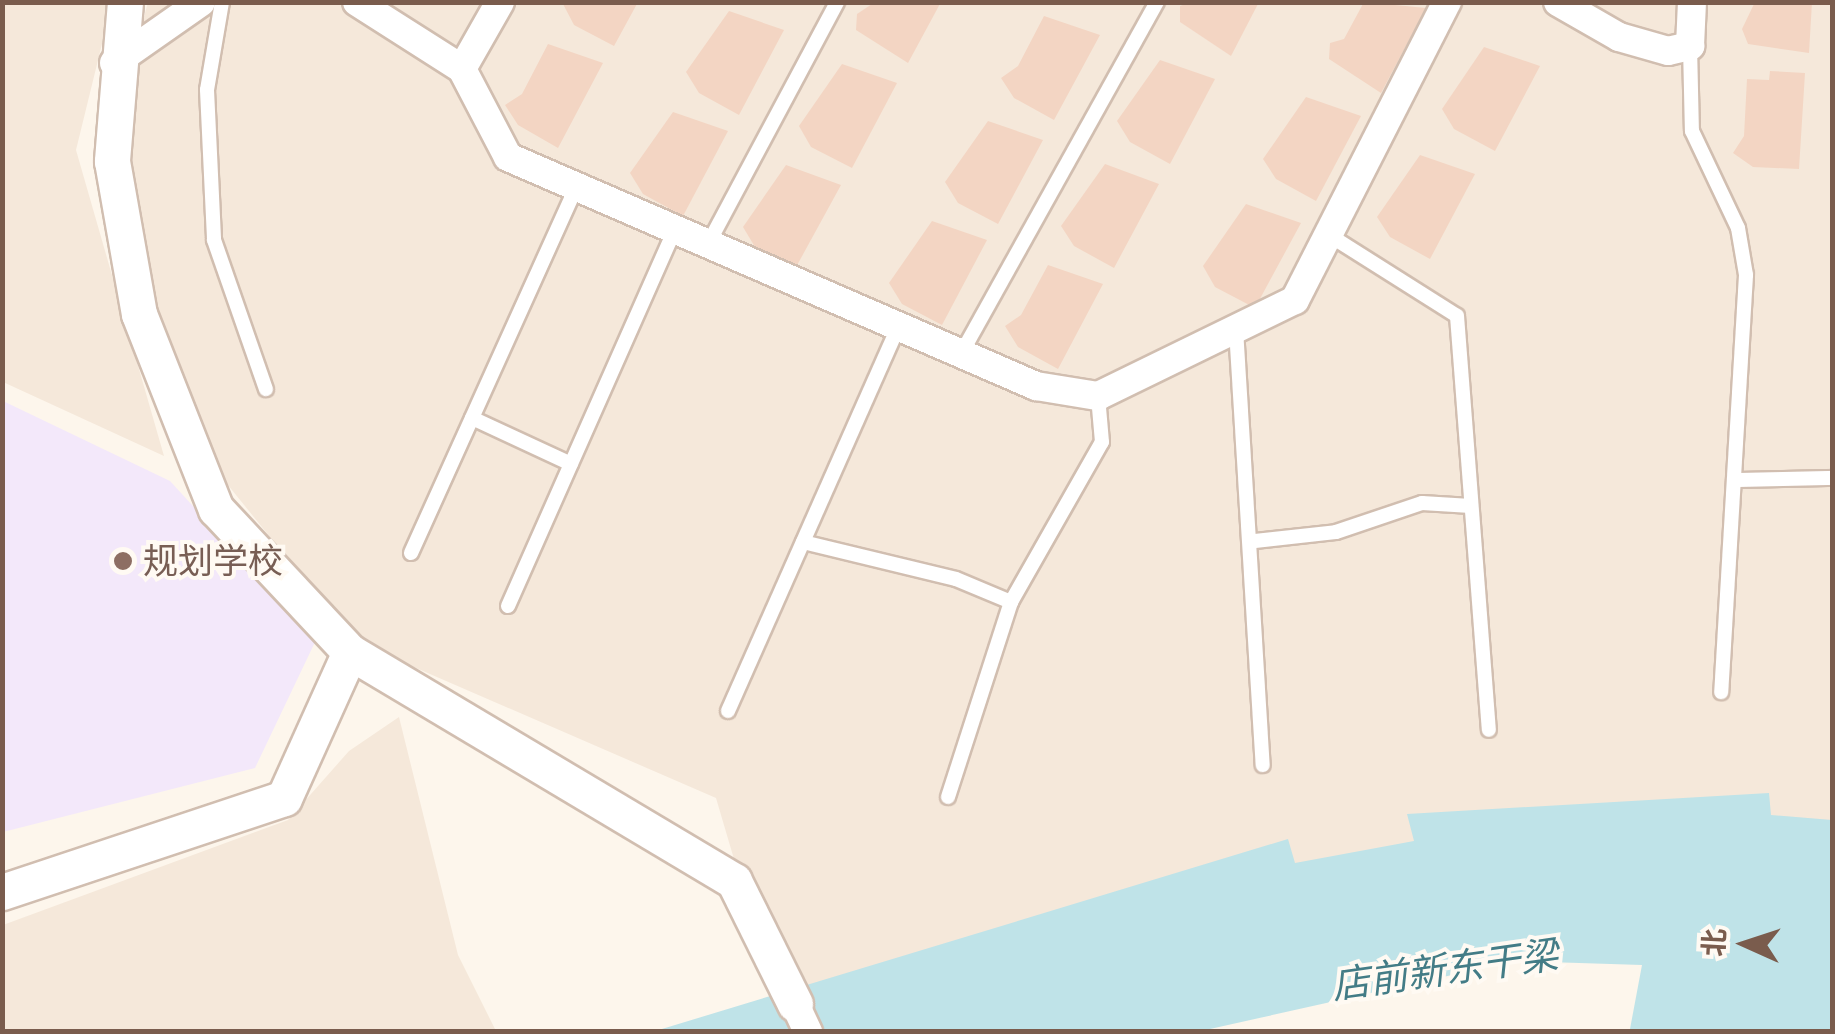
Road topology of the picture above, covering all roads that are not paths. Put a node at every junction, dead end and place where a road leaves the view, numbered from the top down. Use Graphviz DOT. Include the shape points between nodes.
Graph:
graph roads {
  1 [pos="125,2"];
  2 [pos="201,2"];
  3 [pos="222,2"];
  4 [pos="357,2"];
  5 [pos="500,2"];
  6 [pos="837,2"];
  7 [pos="1157,2"];
  8 [pos="1447,2"];
  9 [pos="1558,2"];
  10 [pos="1692,2"];
  11 [pos="1690,46"];
  12 [pos="114,63"];
  13 [pos="462,69"];
  14 [pos="576,187"];
  15 [pos="676,230"];
  16 [pos="1329,235"];
  17 [pos="708,244"];
  18 [pos="898,326"];
  19 [pos="1236,329"];
  20 [pos="961,354"];
  21 [pos="266,389"];
  22 [pos="1098,396"];
  23 [pos="472,418"];
  24 [pos="571,464"];
  25 [pos="1832,478"];
  26 [pos="1734,480"];
  27 [pos="1472,506"];
  28 [pos="1255,541"];
  29 [pos="803,542"];
  30 [pos="412,553"];
  31 [pos="1012,602"];
  32 [pos="508,606"];
  33 [pos="350,652"];
  34 [pos="1721,692"];
  35 [pos="728,710"];
  36 [pos="1489,730"];
  37 [pos="1263,765"];
  38 [pos="948,797"];
  39 [pos="2,892"];
  40 [pos="803,1022"];
  1 -- 12 [label="street"];
  2 -- 12 [label="street"];
  3 -- 21 [label="lane" via="207,74 214,240"];
  4 -- 13 [label="street"];
  5 -- 13 [label="street"];
  6 -- 17 [label="lane"];
  7 -- 20 [label="lane"];
  8 -- 16 [label="street"];
  9 -- 11 [label="street" via="1618,38 1668,51"];
  10 -- 11 [label="street"];
  11 -- 26 [label="lane" via="1692,131 1738,228 1746,275"];
  12 -- 33 [label="street" via="112,161 139,314 216,509"];
  13 -- 14 [label="street" via="508,157"];
  14 -- 15 [label="street"];
  14 -- 23 [label="lane"];
  15 -- 17 [label="street"];
  15 -- 24 [label="lane"];
  16 -- 19 [label="street" via="1295,300"];
  16 -- 27 [label="lane" via="1457,316"];
  17 -- 18 [label="street"];
  18 -- 20 [label="street"];
  18 -- 29 [label="lane"];
  19 -- 22 [label="street"];
  19 -- 28 [label="lane"];
  20 -- 22 [label="street" via="1036,386"];
  22 -- 31 [label="lane" via="1102,442"];
  23 -- 24 [label="lane"];
  23 -- 30 [label="lane"];
  24 -- 32 [label="lane"];
  25 -- 26 [label="lane"];
  26 -- 34 [label="lane"];
  27 -- 28 [label="lane" via="1422,503 1336,532"];
  27 -- 36 [label="lane"];
  28 -- 37 [label="lane"];
  29 -- 31 [label="lane" via="956,579"];
  29 -- 35 [label="lane"];
  31 -- 38 [label="lane"];
  33 -- 39 [label="street" via="284,798"];
  33 -- 40 [label="street" via="734,881"];
}
